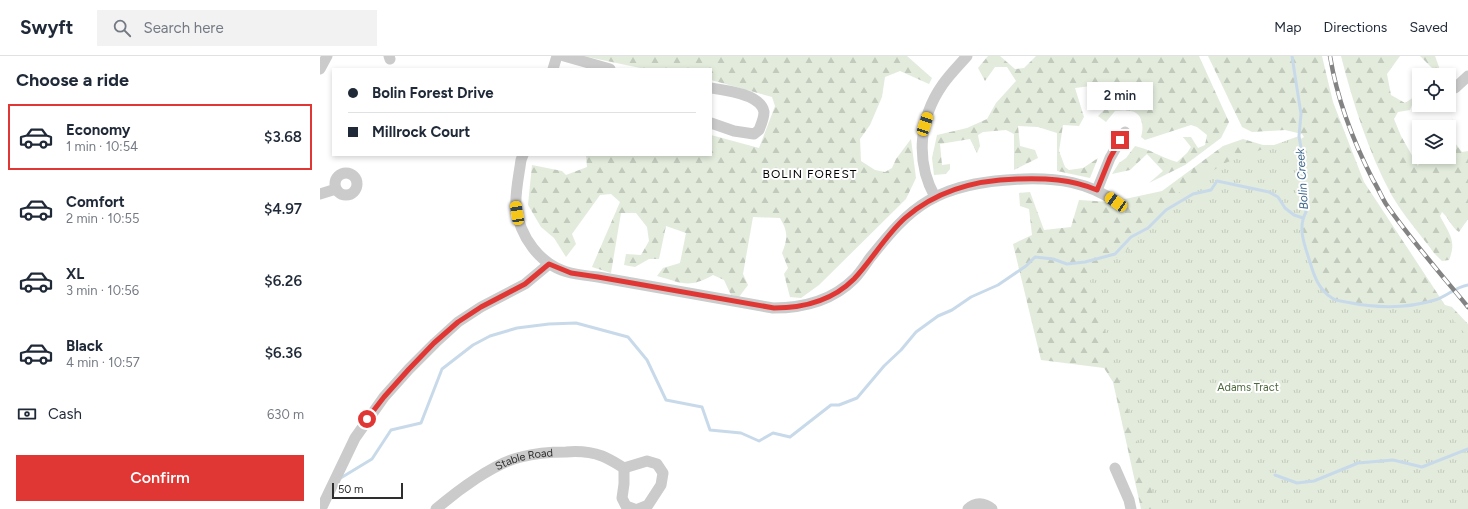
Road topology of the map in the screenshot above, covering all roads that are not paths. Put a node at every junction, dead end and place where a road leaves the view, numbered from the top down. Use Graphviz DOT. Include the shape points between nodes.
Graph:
graph roads {
  1 [pos="327,56"];
  2 [pos="557,56"];
  3 [pos="564,56"];
  4 [pos="967,56"];
  5 [pos="553,68"];
  6 [pos="606,68"];
  7 [pos="320,69"];
  8 [pos="1468,76"];
  9 [pos="1456,87"];
  10 [pos="712,88"];
  11 [pos="712,123"];
  12 [pos="1125,132"];
  13 [pos="523,156"];
  14 [pos="336,190"];
  15 [pos="1097,190"];
  16 [pos="320,194"];
  17 [pos="934,197"];
  18 [pos="1116,202"];
  19 [pos="549,264"];
  20 [pos="624,468"];
  21 [pos="1115,468"];
  22 [pos="321,509"];
  23 [pos="436,509"];
  24 [pos="634,509"];
  25 [pos="638,509"];
  26 [pos="968,509"];
  27 [pos="992,509"];
  28 [pos="1131,509"];
  1 -- 7 [label="street"];
  2 -- 5 [label="street"];
  3 -- 6 [label="street"];
  4 -- 17 [label="street" via="943,84 925,124 923,167"];
  8 -- 9 [label="street"];
  10 -- 11 [label="street" via="748,96 759,102 764,112 759,130 754,134 734,131"];
  12 -- 15 [label="street" via="1110,158"];
  13 -- 19 [label="street" via="516,205 518,221 531,246"];
  14 -- 16 [label="street"];
  15 -- 17 [label="street" via="1059,180 1010,179 977,183"];
  15 -- 18 [label="street"];
  17 -- 19 [label="street" via="904,219 846,287 820,302 805,306 774,308 571,273"];
  19 -- 22 [label="street" via="525,284 458,322 409,369 359,431"];
  20 -- 23 [label="street, Stable Road" via="602,456 582,452 550,452 520,457 486,473"];
  20 -- 24 [label="street" via="622,498 626,506"];
  20 -- 25 [label="street" via="647,461 657,464 663,473 661,484 648,505"];
  21 -- 28 [label="street"];
  26 -- 27 [label="street" via="980,503"];
}
